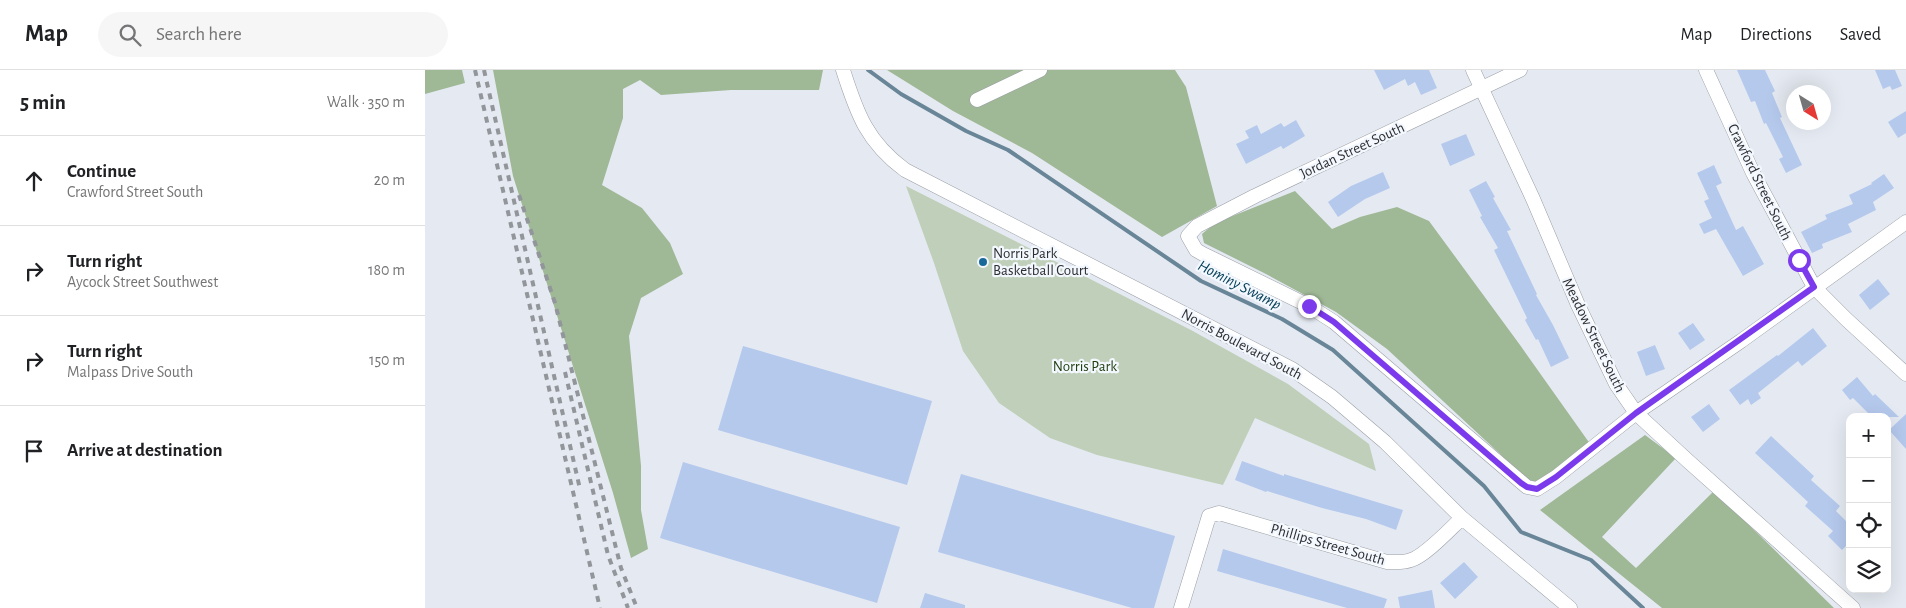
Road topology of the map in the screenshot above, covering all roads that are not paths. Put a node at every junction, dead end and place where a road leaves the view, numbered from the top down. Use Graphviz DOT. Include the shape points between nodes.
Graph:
graph roads {
  1 [pos="843,70"];
  2 [pos="1040,70"];
  3 [pos="1473,70"];
  4 [pos="1519,70"];
  5 [pos="1706,70"];
  6 [pos="1482,88"];
  7 [pos="977,100"];
  8 [pos="1906,222"];
  9 [pos="1814,287"];
  10 [pos="1906,374"];
  11 [pos="1636,413"];
  12 [pos="1463,518"];
  13 [pos="1181,608"];
  14 [pos="1570,608"];
  15 [pos="1853,608"];
  1 -- 12 [label="street, Norris Boulevard South" via="862,122 875,141 905,170 1292,369 1332,397 1385,442"];
  2 -- 7 [label="street"];
  3 -- 6 [label="street, Meadow Street South"];
  4 -- 6 [label="street, Jordan Street South"];
  5 -- 9 [label="street, Crawford Street South" via="1753,173"];
  6 -- 11 [label="street, Meadow Street South" via="1577,305 1616,384"];
  6 -- 11 [label="street, Jordan Street South" via="1255,196 1197,226 1187,236 1203,254 1309,306 1334,322 1527,487 1537,489 1556,477"];
  8 -- 9 [label="street"];
  9 -- 10 [label="street, Crawford Street South"];
  9 -- 11 [label="street"];
  11 -- 15 [label="street, Meadow Street South"];
  12 -- 13 [label="street, Phillips Street South" via="1413,560 1402,563 1387,562 1219,513 1209,516"];
  12 -- 14 [label="street, Norris Boulevard South"];
}
